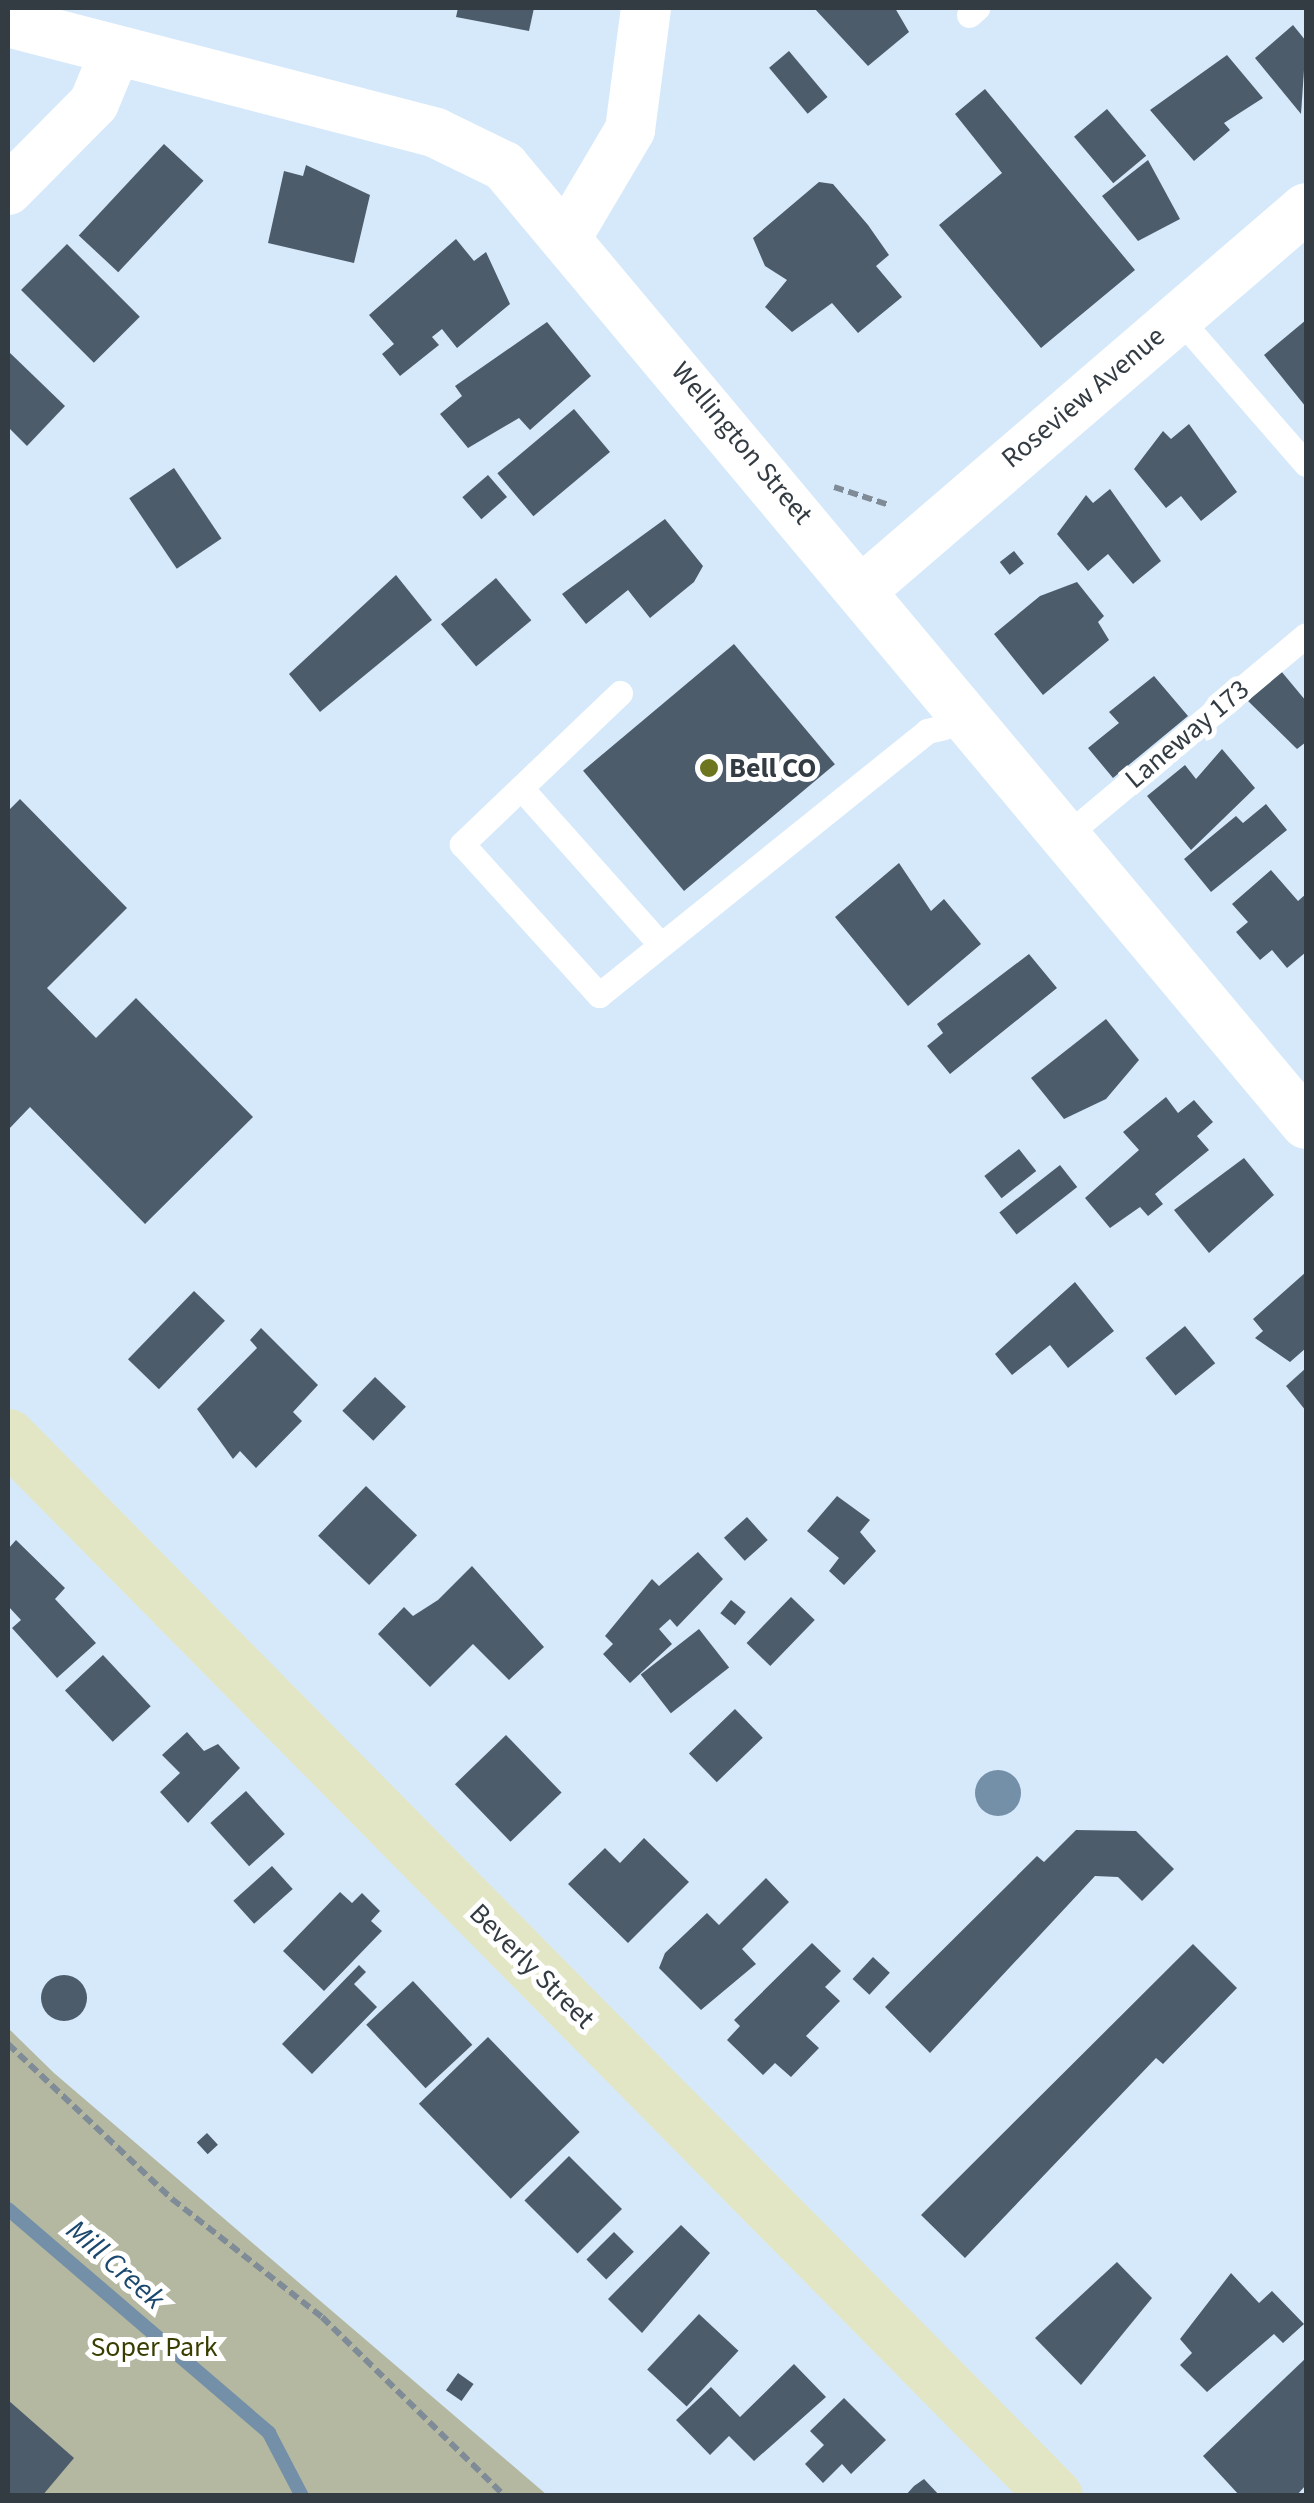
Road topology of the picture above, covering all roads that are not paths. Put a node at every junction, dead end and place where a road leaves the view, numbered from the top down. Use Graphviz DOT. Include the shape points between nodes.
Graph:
graph roads {
  1 [pos="646,8"];
  2 [pos="8,22"];
  3 [pos="116,50"];
  4 [pos="8,190"];
  5 [pos="1306,208"];
  6 [pos="569,233"];
  7 [pos="1178,316"];
  8 [pos="1306,464"];
  9 [pos="863,589"];
  10 [pos="1306,635"];
  11 [pos="620,693"];
  12 [pos="945,727"];
  13 [pos="521,788"];
  14 [pos="1068,834"];
  15 [pos="660,944"];
  16 [pos="1291,1072"];
  17 [pos="1306,1124"];
  18 [pos="8,1436"];
  19 [pos="1055,2496"];
  1 -- 6 [label="street" via="630,130"];
  2 -- 3 [label="street, Wellington Street"];
  3 -- 4 [label="street" via="94,102"];
  3 -- 6 [label="street, Wellington Street" via="460,141 504,166"];
  5 -- 7 [label="street, Roseview Avenue"];
  6 -- 9 [label="street, Wellington Street"];
  7 -- 8 [label="lane"];
  7 -- 9 [label="street, Roseview Avenue"];
  9 -- 14 [label="street, Wellington Street"];
  10 -- 14 [label="lane, Laneway 173"];
  11 -- 13 [label="lane"];
  12 -- 15 [label="lane" via="927,731"];
  13 -- 15 [label="lane"];
  13 -- 15 [label="lane" via="462,844 599,996"];
  14 -- 16 [label="street, Wellington Street"];
  16 -- 17 [label="street, Wellington Street"];
  18 -- 19 [label="street, Beverly Street"];
}
